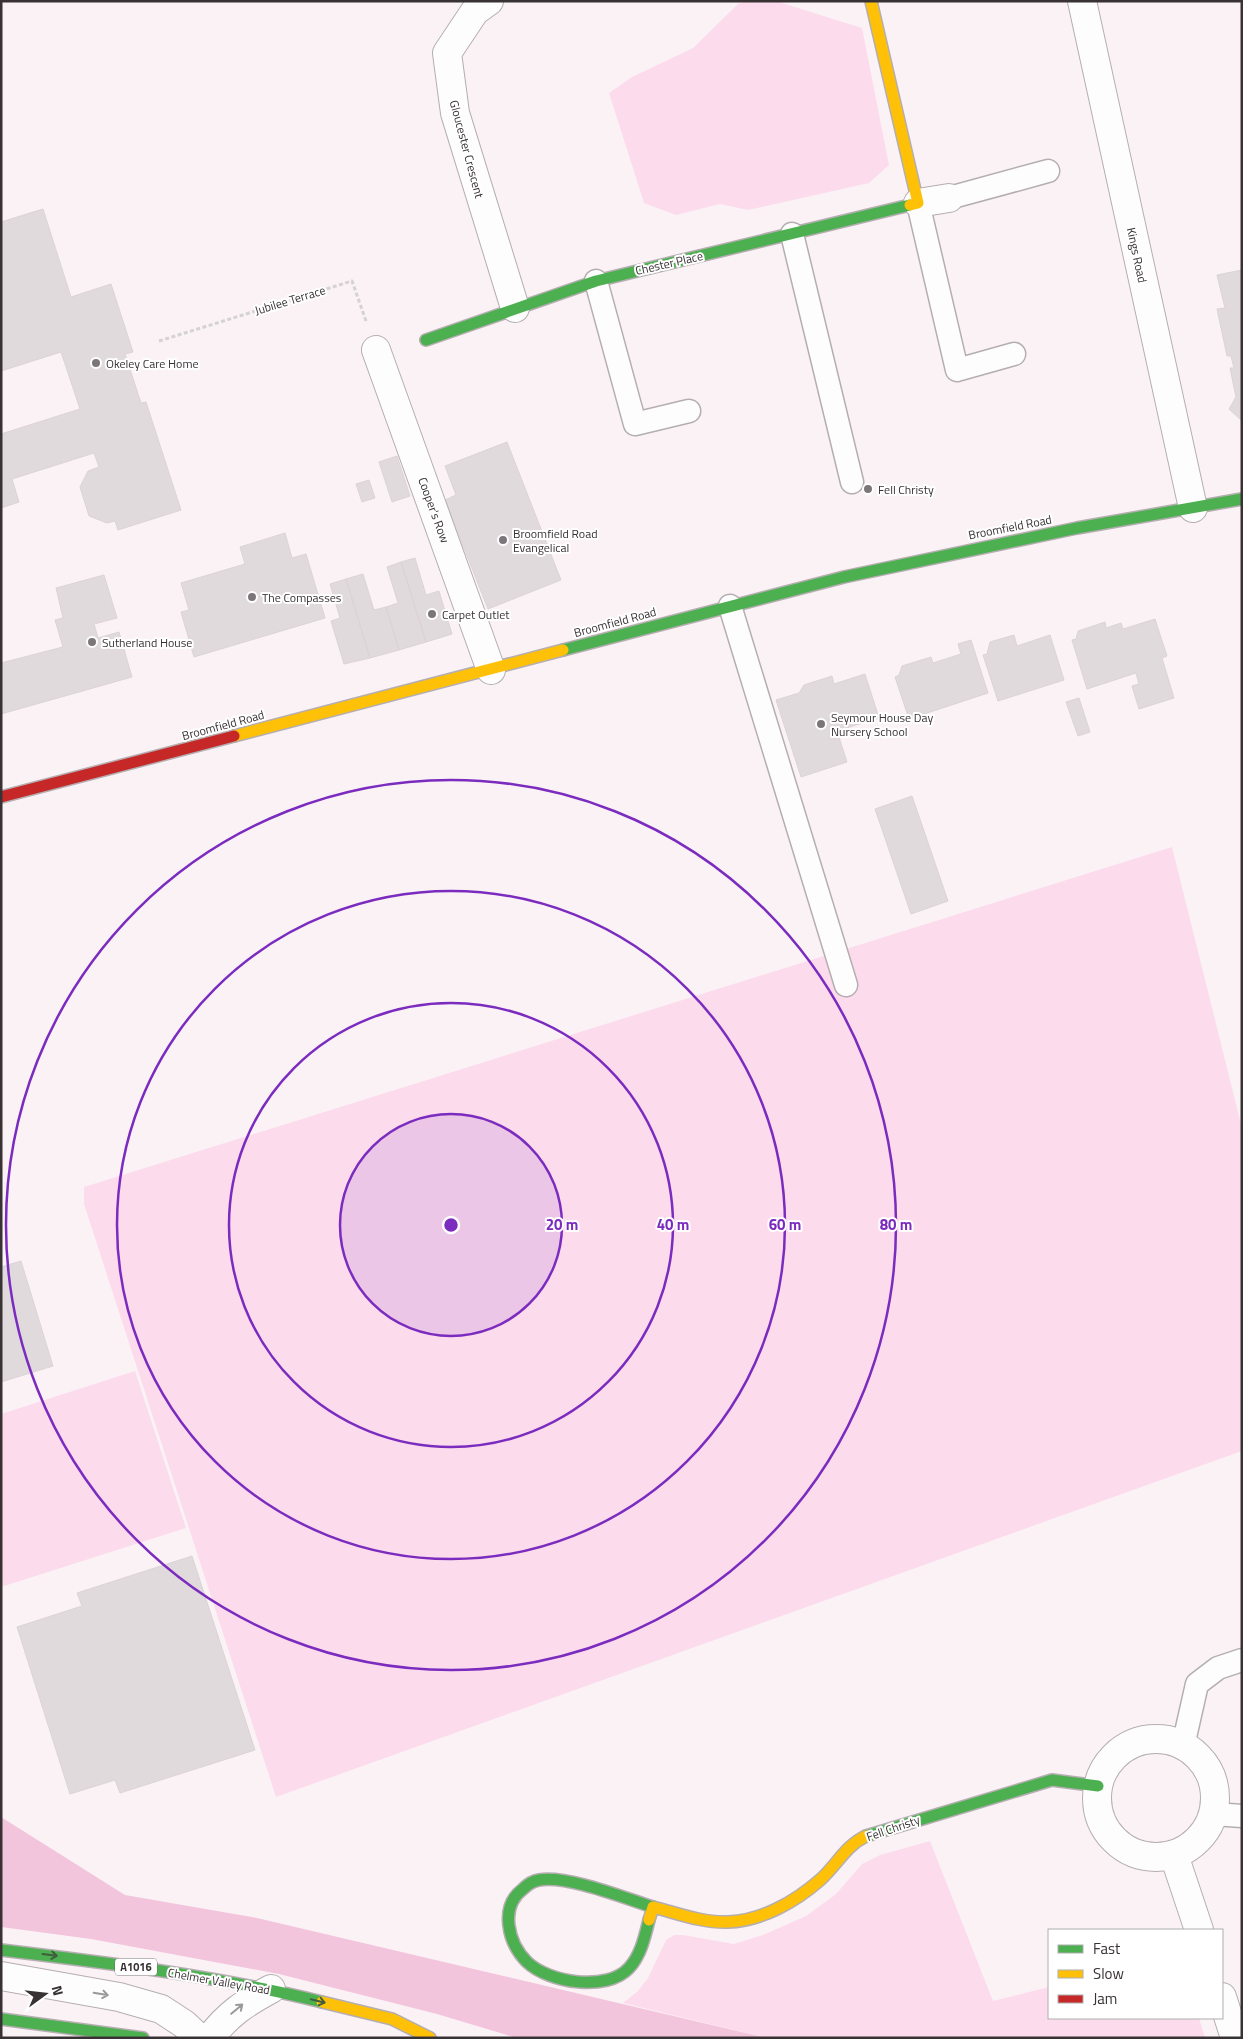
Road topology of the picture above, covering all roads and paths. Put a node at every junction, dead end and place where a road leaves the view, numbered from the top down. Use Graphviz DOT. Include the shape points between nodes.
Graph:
graph roads {
  1 [pos="489,1"];
  2 [pos="871,1"];
  3 [pos="1082,1"];
  4 [pos="1048,171"];
  5 [pos="949,198"];
  6 [pos="918,203"];
  7 [pos="792,234"];
  8 [pos="596,281"];
  9 [pos="515,308"];
  10 [pos="426,340"];
  11 [pos="159,341"];
  12 [pos="376,350"];
  13 [pos="1014,354"];
  14 [pos="689,410"];
  15 [pos="852,482"];
  16 [pos="1242,499"];
  17 [pos="1193,508"];
  18 [pos="730,606"];
  19 [pos="491,670"];
  20 [pos="1,798"];
  21 [pos="846,985"];
  22 [pos="1242,1660"];
  23 [pos="1183,1746"];
  24 [pos="1098,1786"];
  25 [pos="1214,1814"];
  26 [pos="1242,1816"];
  27 [pos="1174,1855"];
  28 [pos="653,1907"];
  29 [pos="1199,1929"];
  30 [pos="1,1950"];
  31 [pos="1,1976"];
  32 [pos="271,1989"];
  33 [pos="1223,2000"];
  34 [pos="1,2019"];
  35 [pos="126,2037"];
  36 [pos="199,2038"];
  37 [pos="210,2038"];
  38 [pos="430,2038"];
  39 [pos="1235,2038"];
  1 -- 9 [label="street, Gloucester Crescent" via="475,11 447,53 455,114"];
  2 -- 6 [label="main road"];
  3 -- 17 [label="street, Kings Road"];
  4 -- 5 [label="lane"];
  5 -- 6 [label="street, Chester Place"];
  6 -- 7 [label="main road, Chester Place"];
  6 -- 13 [label="lane" via="957,370"];
  7 -- 8 [label="main road, Chester Place"];
  7 -- 15 [label="lane"];
  8 -- 9 [label="main road, Chester Place"];
  8 -- 14 [label="lane" via="635,424"];
  9 -- 10 [label="main road, Chester Place"];
  11 -- 12 [label="path, Jubilee Terrace" via="352,281"];
  12 -- 19 [label="street, Cooper's Row"];
  16 -- 17 [label="main road, Broomfield Road"];
  17 -- 18 [label="main road, Broomfield Road" via="960,551"];
  18 -- 19 [label="main road, Broomfield Road"];
  18 -- 21 [label="lane"];
  19 -- 20 [label="main road, Broomfield Road"];
  22 -- 23 [label="lane" via="1218,1668 1197,1684"];
  23 -- 24 [label="street" via="1157,1739 1131,1745 1116,1754 1104,1769"];
  23 -- 25 [label="street" via="1199,1758 1211,1774 1216,1794"];
  24 -- 27 [label="street" via="1098,1807 1104,1826 1116,1842 1134,1854 1154,1858"];
  24 -- 28 [label="main road, Fell Christy" via="1052,1780 874,1833 852,1844 820,1880 794,1899 751,1919 707,1920"];
  25 -- 26 [label="lane"];
  25 -- 27 [label="street" via="1205,1832 1192,1846"];
  27 -- 29 [label="street"];
  28 -- 28 [label="main road, Fell Christy" via="638,1956 625,1972 605,1982 582,1982 548,1974 530,1965 518,1950 510,1930 509,1907 520,1889 538,1880 556,1880"];
  30 -- 32 [label="main road, Chelmer Valley Road / A1016, one-way" via="110,1962"];
  31 -- 36 [label="street, one-way" via="119,1997 161,2009"];
  37 -- 32 [label="street, one-way" via="222,2021 243,2004"];
  32 -- 38 [label="main road, Chelmer Valley Road / A1016, one-way" via="392,2018"];
  33 -- 39 [label="street"];
  34 -- 35 [label="main road"];
}
